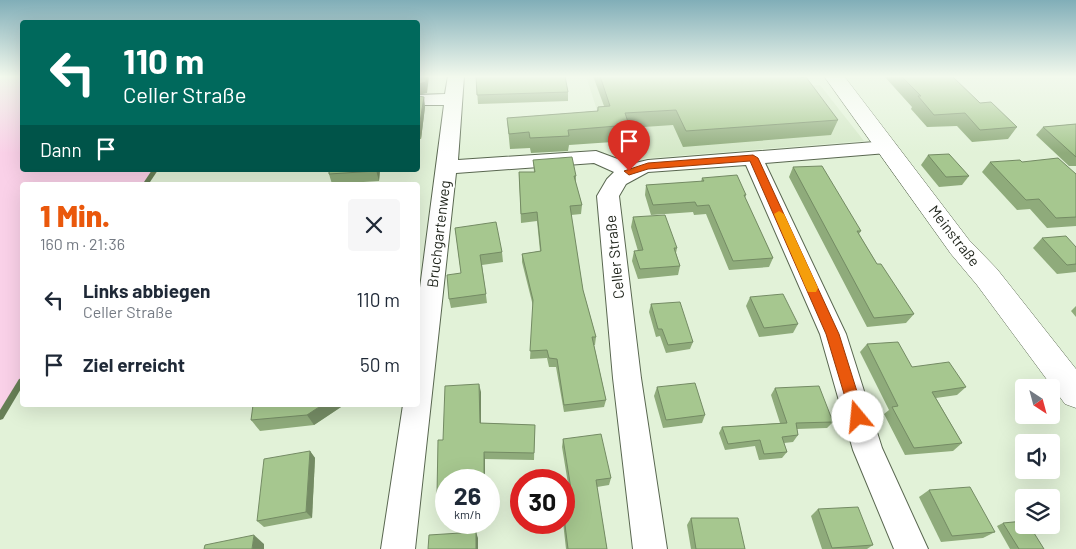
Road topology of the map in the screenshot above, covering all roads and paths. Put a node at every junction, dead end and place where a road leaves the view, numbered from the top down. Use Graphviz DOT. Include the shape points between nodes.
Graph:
graph roads {
  1 [pos="454,102"];
  2 [pos="853,102"];
  3 [pos="887,147"];
  4 [pos="753,158"];
  5 [pos="447,167"];
  6 [pos="629,171"];
  7 [pos="420,382"];
  8 [pos="1076,394"];
  9 [pos="417,407"];
  10 [pos="398,549"];
  11 [pos="650,549"];
  12 [pos="911,549"];
  1 -- 5 [label="street, Bruchgartenweg"];
  2 -- 3 [label="street, Meinstraße"];
  3 -- 4 [label="street"];
  3 -- 8 [label="street, Meinstraße" via="960,247 987,277"];
  4 -- 6 [label="street" via="648,166"];
  4 -- 12 [label="street" via="833,334 868,450"];
  5 -- 6 [label="street" via="596,157"];
  5 -- 7 [label="street, Bruchgartenweg"];
  6 -- 11 [label="street, Celler Straße" via="617,180 608,196 627,378"];
  9 -- 10 [label="street"];
}
